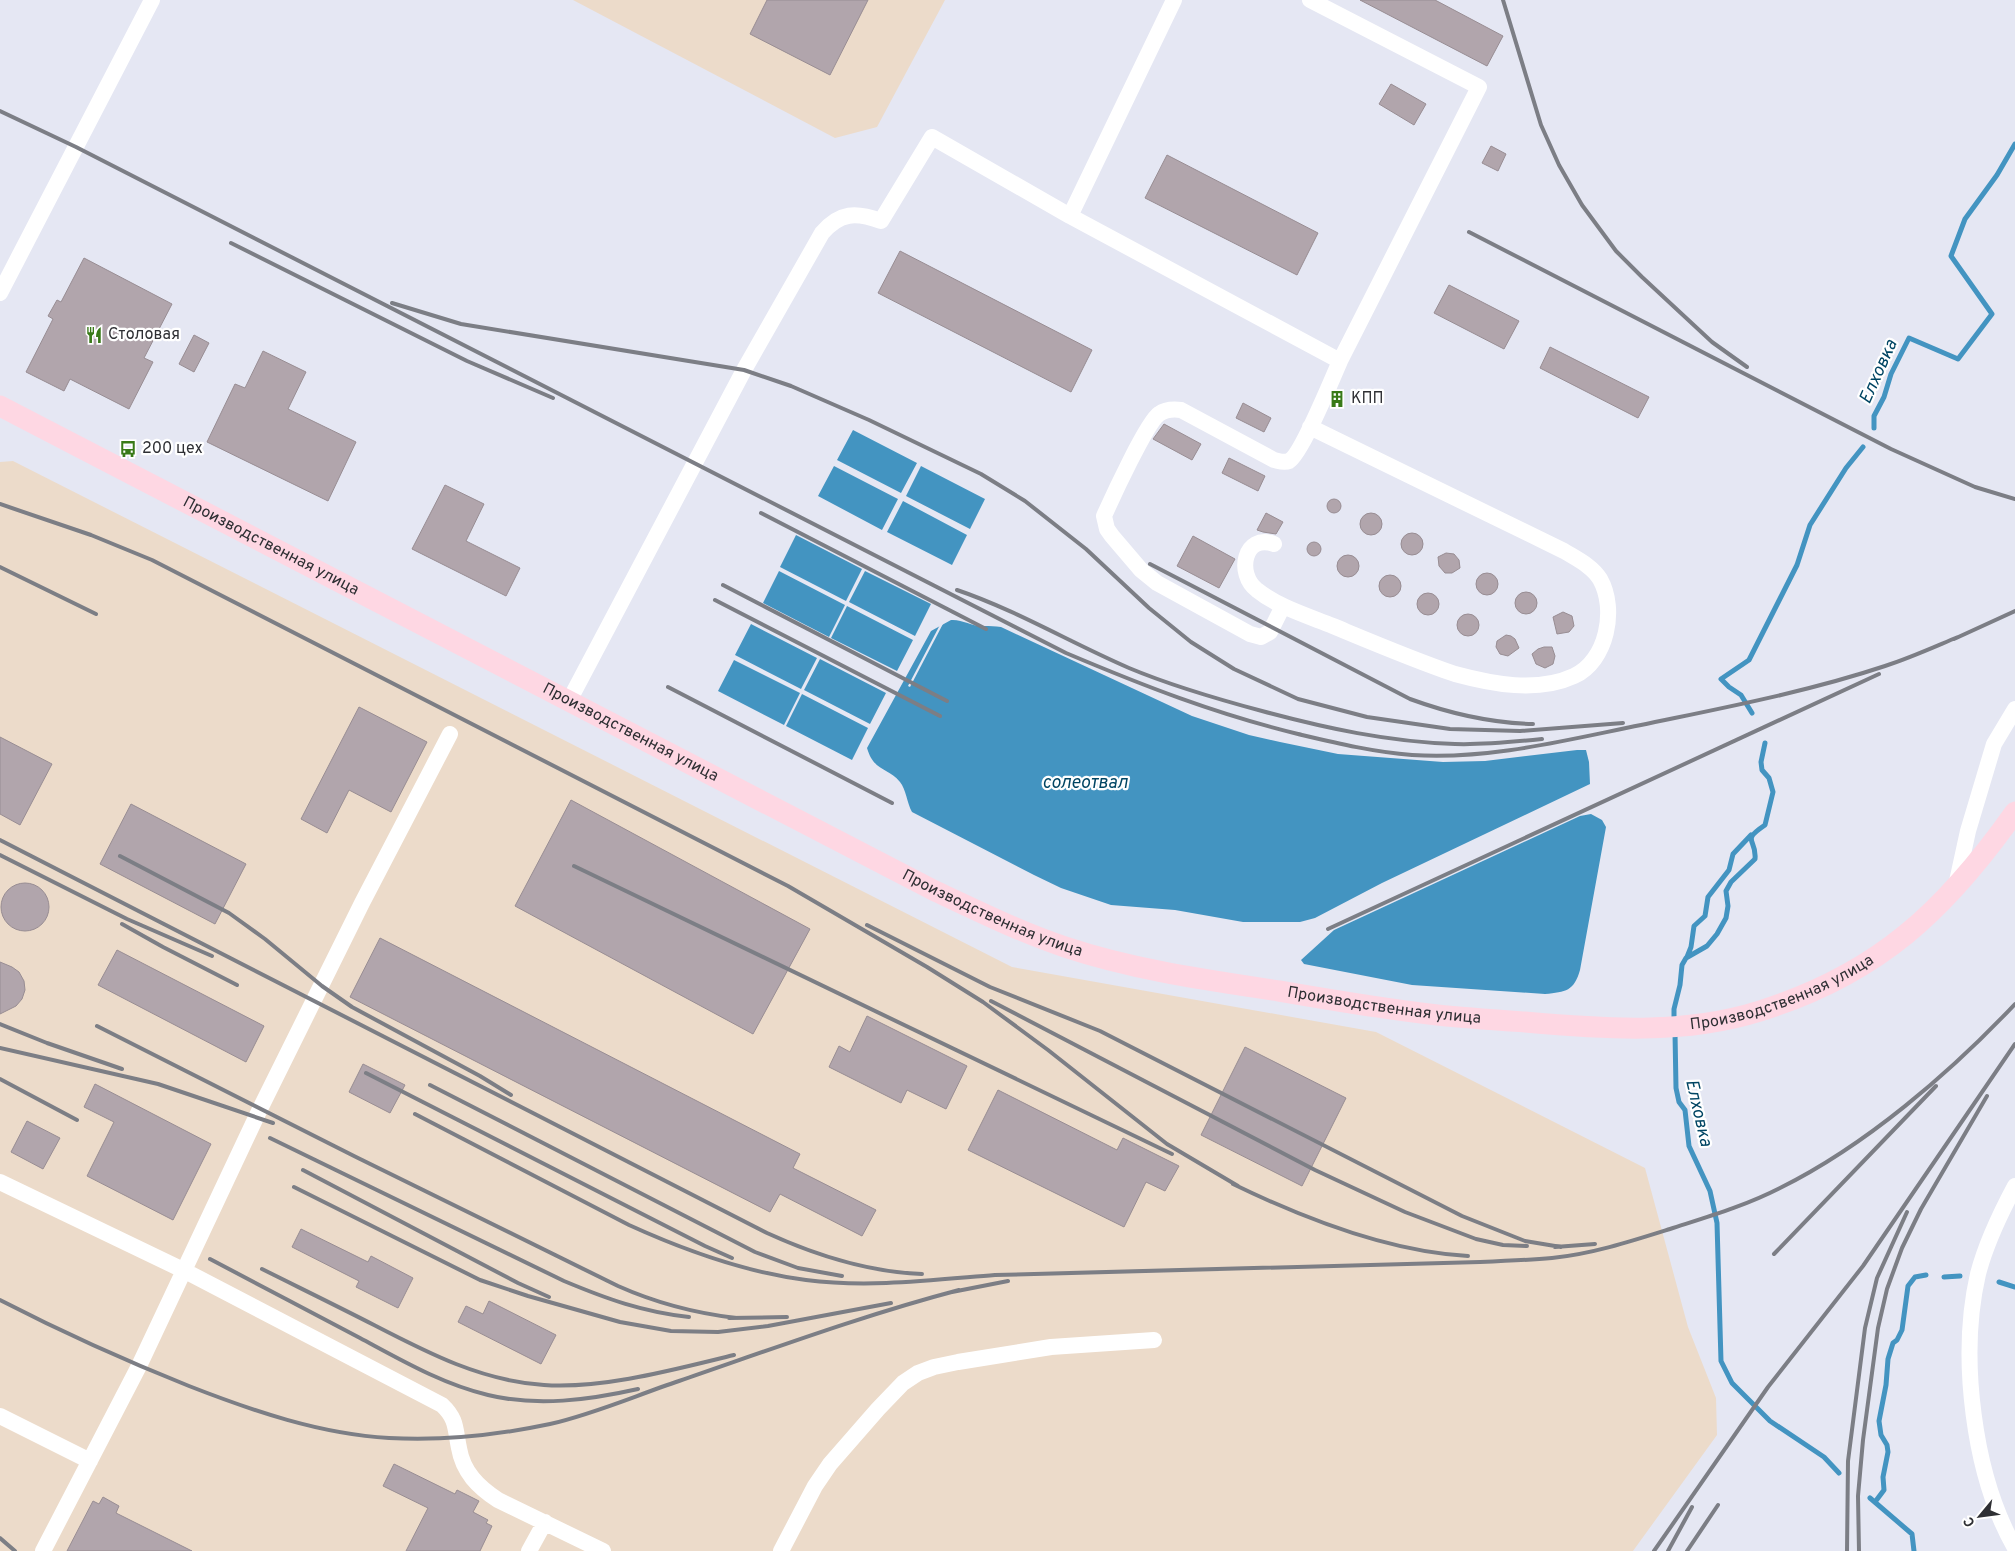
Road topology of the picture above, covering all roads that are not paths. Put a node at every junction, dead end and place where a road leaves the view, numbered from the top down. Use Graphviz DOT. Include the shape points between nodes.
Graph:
graph roads {
  1 [pos="152,0"];
  2 [pos="1174,0"];
  3 [pos="1310,0"];
  4 [pos="1070,216"];
  5 [pos="0,293"];
  6 [pos="1340,361"];
  7 [pos="0,406"];
  8 [pos="1310,427"];
  9 [pos="1274,544"];
  10 [pos="1283,606"];
  11 [pos="569,700"];
  12 [pos="2015,709"];
  13 [pos="450,734"];
  14 [pos="2015,812"];
  15 [pos="1956,888"];
  16 [pos="0,1182"];
  17 [pos="2015,1186"];
  18 [pos="183,1270"];
  19 [pos="1154,1340"];
  20 [pos="0,1416"];
  21 [pos="90,1461"];
  22 [pos="545,1522"];
  23 [pos="2015,1548"];
  24 [pos="43,1551"];
  25 [pos="529,1551"];
  26 [pos="603,1551"];
  27 [pos="782,1551"];
  1 -- 5 [label="street"];
  2 -- 4 [label="street"];
  3 -- 6 [label="street" via="1479,87"];
  4 -- 6 [label="street"];
  4 -- 11 [label="street" via="932,138 881,221 863,214 830,224 744,370"];
  6 -- 8 [label="street"];
  7 -- 11 [label="main road, Производственная улица"];
  8 -- 10 [label="street" via="1294,457 1284,462 1274,460 1181,410 1158,414 1104,516 1112,536 1149,577 1250,634 1261,637 1270,632"];
  8 -- 10 [label="street" via="1586,564 1600,579 1605,592 1607,622 1600,652 1584,671 1560,681 1514,685 1477,680 1439,668"];
  9 -- 10 [label="street" via="1257,543 1249,551 1244,567 1256,590"];
  11 -- 15 [label="main road, Производственная улица" via="935,891 999,922 1066,947 1124,964 1183,976 1436,1015 1555,1025 1653,1028 1694,1026 1760,1011 1838,980 1883,953 1911,932"];
  12 -- 15 [label="street" via="1994,744 1968,831"];
  13 -- 18 [label="street" via="362,903"];
  14 -- 15 [label="main road, Производственная улица"];
  16 -- 18 [label="street"];
  17 -- 23 [label="street" via="1998,1216 1978,1274 1969,1334 1974,1423 1996,1507"];
  18 -- 21 [label="street"];
  18 -- 22 [label="street" via="442,1405 455,1421 459,1450 474,1482 498,1500"];
  19 -- 27 [label="street" via="1051,1347 958,1362 918,1373 903,1383 830,1464 814,1486"];
  20 -- 21 [label="street"];
  21 -- 24 [label="street"];
  22 -- 25 [label="street"];
  22 -- 26 [label="street"];
}
